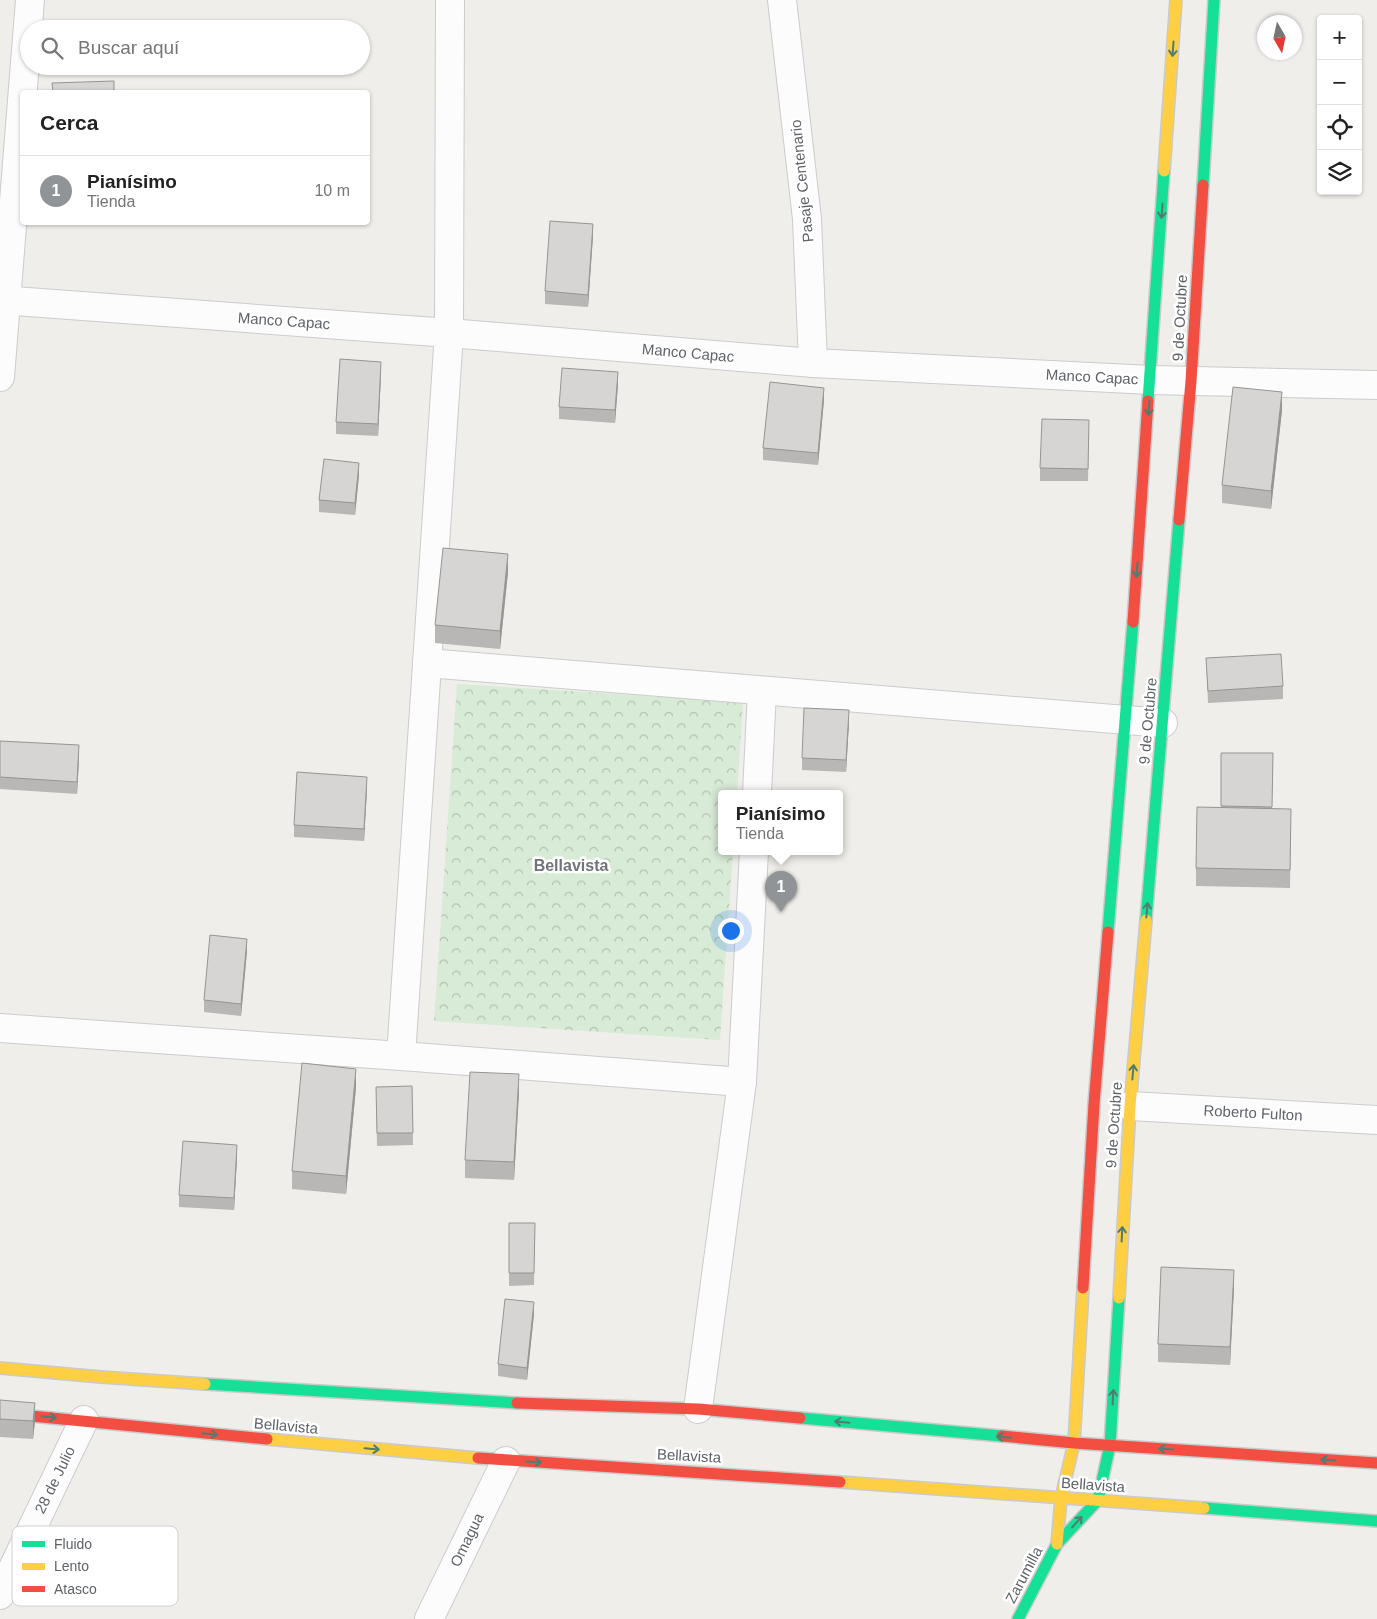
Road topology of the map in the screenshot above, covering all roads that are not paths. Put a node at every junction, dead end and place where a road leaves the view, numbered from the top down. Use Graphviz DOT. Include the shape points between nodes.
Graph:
graph roads {
  1 [pos="30,0"];
  2 [pos="450,0"];
  3 [pos="782,0"];
  4 [pos="1176,0"];
  5 [pos="1214,0"];
  6 [pos="28,20"];
  7 [pos="23,75"];
  8 [pos="22,90"];
  9 [pos="20,111"];
  10 [pos="3,300"];
  11 [pos="449,333"];
  12 [pos="813,363"];
  13 [pos="0,377"];
  14 [pos="1151,380"];
  15 [pos="1192,381"];
  16 [pos="1377,386"];
  17 [pos="427,663"];
  18 [pos="762,691"];
  19 [pos="1126,719"];
  20 [pos="1163,723"];
  21 [pos="757,790"];
  22 [pos="754,855"];
  23 [pos="0,1028"];
  24 [pos="401,1056"];
  25 [pos="742,1082"];
  26 [pos="1130,1106"];
  27 [pos="1377,1120"];
  28 [pos="0,1368"];
  29 [pos="698,1409"];
  30 [pos="0,1413"];
  31 [pos="84,1420"];
  32 [pos="1074,1443"];
  33 [pos="1110,1445"];
  34 [pos="506,1461"];
  35 [pos="1377,1463"];
  36 [pos="1061,1498"];
  37 [pos="1098,1500"];
  38 [pos="1377,1521"];
  39 [pos="33,1526"];
  40 [pos="1057,1544"];
  41 [pos="12,1570"];
  42 [pos="0,1595"];
  43 [pos="428,1619"];
  44 [pos="1018,1619"];
  1 -- 6 [label="street"];
  2 -- 11 [label="street"];
  3 -- 12 [label="street, Pasaje Centenario" via="807,219"];
  4 -- 14 [label="street, 9 de Octubre, one-way"];
  5 -- 15 [label="street, 9 de Octubre"];
  7 -- 8 [label="street"];
  9 -- 10 [label="street"];
  10 -- 11 [label="street, Manco Capac"];
  10 -- 13 [label="street"];
  11 -- 12 [label="street, Manco Capac"];
  11 -- 17 [label="street"];
  12 -- 14 [label="street, Manco Capac"];
  14 -- 15 [label="street, Manco Capac"];
  14 -- 19 [label="street, 9 de Octubre, one-way"];
  15 -- 16 [label="street, Manco Capac"];
  15 -- 20 [label="street, 9 de Octubre"];
  17 -- 18 [label="street"];
  17 -- 24 [label="street"];
  18 -- 19 [label="street"];
  18 -- 21 [label="street"];
  19 -- 20 [label="street"];
  19 -- 32 [label="street, 9 de Octubre" via="1094,1104"];
  26 -- 20 [label="street, 9 de Octubre, one-way"];
  22 -- 25 [label="street"];
  23 -- 24 [label="street"];
  24 -- 25 [label="street"];
  25 -- 29 [label="street"];
  26 -- 27 [label="street, Roberto Fulton"];
  33 -- 26 [label="street, 9 de Octubre, one-way"];
  28 -- 29 [label="street" via="508,1403"];
  32 -- 29 [label="street, one-way"];
  30 -- 31 [label="street, Bellavista, one-way"];
  31 -- 34 [label="street, Bellavista, one-way"];
  31 -- 39 [label="street, 28 de Julio"];
  32 -- 33 [label="street"];
  32 -- 36 [label="street, Zarumilla"];
  35 -- 33 [label="street, one-way"];
  33 -- 37 [label="street"];
  34 -- 36 [label="street, Bellavista, one-way"];
  34 -- 43 [label="street, Omagua"];
  36 -- 37 [label="street, Bellavista"];
  36 -- 40 [label="street, Zarumilla"];
  37 -- 38 [label="street, Bellavista"];
  40 -- 37 [label="street, Zarumilla, one-way"];
  40 -- 44 [label="street, Zarumilla"];
  41 -- 42 [label="street, 28 de Julio"];
}
